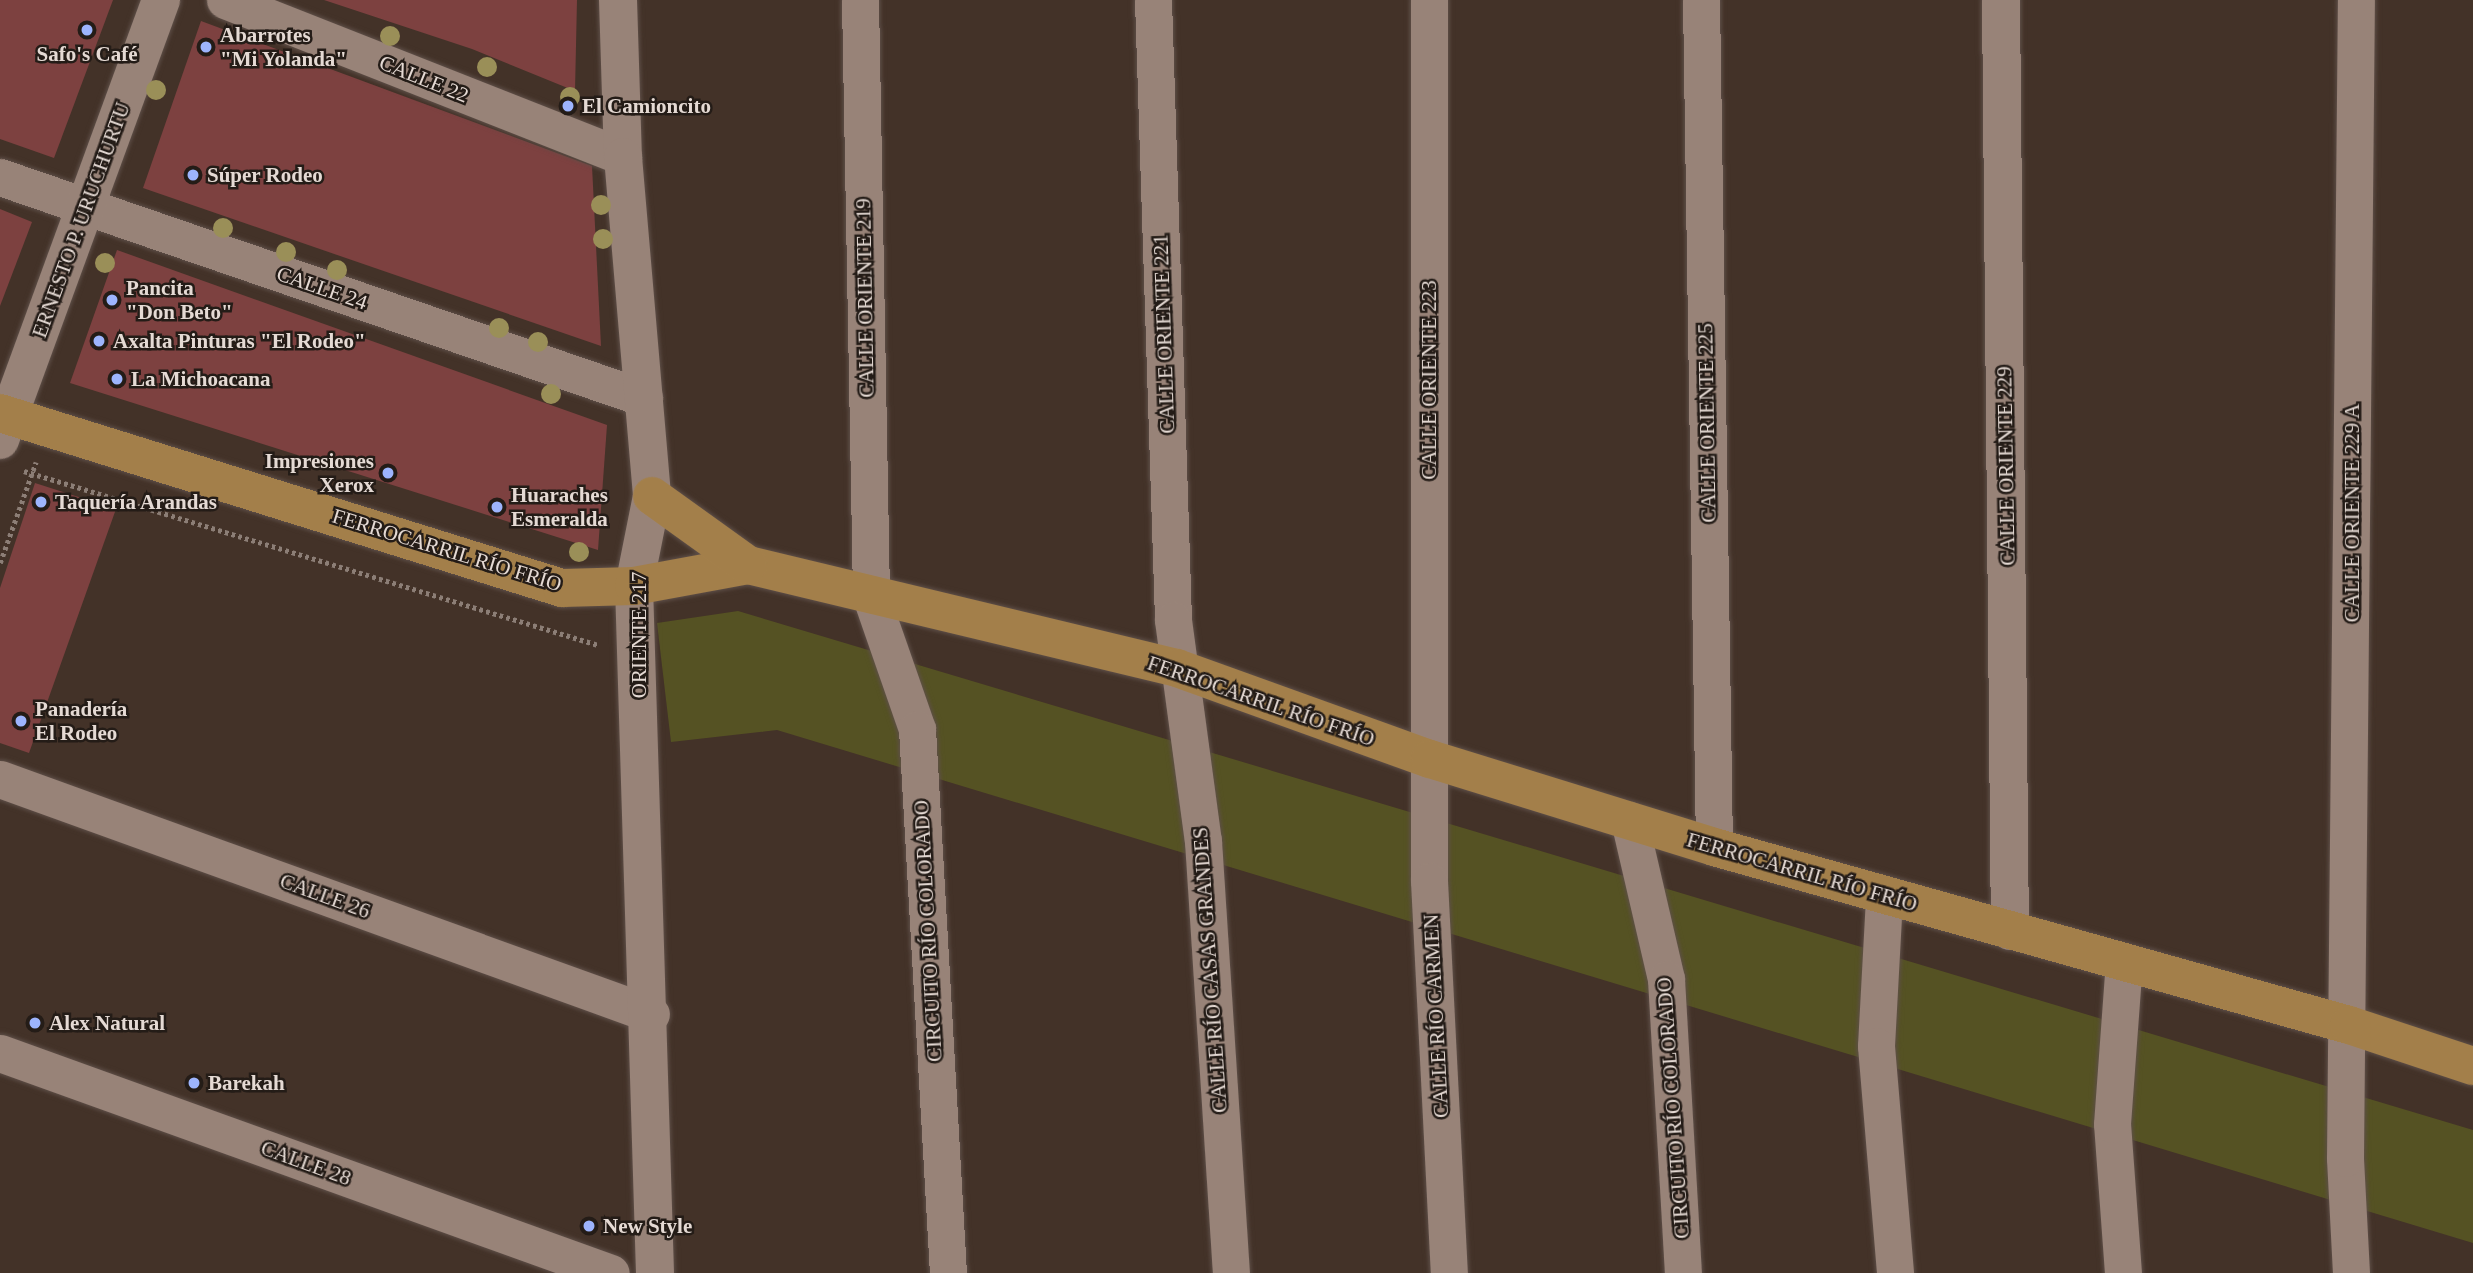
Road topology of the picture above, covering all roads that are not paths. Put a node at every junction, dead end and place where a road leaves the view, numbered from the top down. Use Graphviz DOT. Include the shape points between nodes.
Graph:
graph roads {
  1 [pos="161,0"];
  2 [pos="225,0"];
  3 [pos="618,0"];
  4 [pos="860,0"];
  5 [pos="1153,0"];
  6 [pos="1429,0"];
  7 [pos="1701,0"];
  8 [pos="2001,0"];
  9 [pos="2356,0"];
  10 [pos="623,157"];
  11 [pos="0,177"];
  12 [pos="85,208"];
  13 [pos="644,398"];
  14 [pos="3,423"];
  15 [pos="652,496"];
  16 [pos="748,565"];
  17 [pos="634,586"];
  18 [pos="870,597"];
  19 [pos="1177,668"];
  20 [pos="1430,760"];
  21 [pos="0,779"];
  22 [pos="1629,821"];
  23 [pos="1713,847"];
  24 [pos="1884,898"];
  25 [pos="2010,931"];
  26 [pos="2123,961"];
  27 [pos="651,1014"];
  28 [pos="2349,1025"];
  29 [pos="0,1052"];
  30 [pos="2473,1066"];
  31 [pos="611,1273"];
  32 [pos="655,1273"];
  33 [pos="948,1273"];
  34 [pos="1231,1273"];
  35 [pos="1449,1273"];
  36 [pos="1684,1273"];
  37 [pos="1895,1273"];
  38 [pos="2123,1273"];
  39 [pos="2351,1273"];
  1 -- 12 [label="street, ERNESTO P. URUCHURTU"];
  2 -- 10 [label="street, CALLE 22"];
  3 -- 10 [label="street, ORIENTE 217"];
  4 -- 18 [label="street, CALLE ORIENTE 219"];
  5 -- 19 [label="street, CALLE ORIENTE 221"];
  6 -- 20 [label="street, CALLE ORIENTE 223"];
  7 -- 23 [label="street, CALLE ORIENTE 225"];
  8 -- 25 [label="street, CALLE ORIENTE 229"];
  9 -- 28 [label="street, CALLE ORIENTE 229 A"];
  10 -- 13 [label="street, ORIENTE 217"];
  11 -- 12 [label="street, CALLE 24"];
  12 -- 13 [label="street, CALLE 24"];
  12 -- 14 [label="street, ERNESTO P. URUCHURTU"];
  13 -- 15 [label="street, ORIENTE 217"];
  14 -- 17 [label="main road, FERROCARRIL RÍO FRÍO" via="562,587"];
  15 -- 16 [label="main road"];
  15 -- 17 [label="street, ORIENTE 217"];
  16 -- 17 [label="main road, FERROCARRIL RÍO FRÍO"];
  16 -- 18 [label="main road, FERROCARRIL RÍO FRÍO"];
  17 -- 27 [label="street, ORIENTE 217"];
  18 -- 19 [label="main road, FERROCARRIL RÍO FRÍO"];
  18 -- 33 [label="street, CIRCUITO RÍO COLORADO" via="917,729"];
  19 -- 20 [label="main road, FERROCARRIL RÍO FRÍO"];
  19 -- 34 [label="street, CALLE RÍO CASAS GRANDES" via="1203,841"];
  20 -- 22 [label="main road, FERROCARRIL RÍO FRÍO"];
  20 -- 35 [label="street, CALLE RÍO CARMEN" via="1429,881"];
  21 -- 27 [label="street, CALLE 26"];
  22 -- 23 [label="main road, FERROCARRIL RÍO FRÍO"];
  22 -- 36 [label="street, CIRCUITO RÍO COLORADO" via="1666,979"];
  23 -- 24 [label="main road, FERROCARRIL RÍO FRÍO"];
  24 -- 25 [label="main road, FERROCARRIL RÍO FRÍO"];
  24 -- 37 [label="street" via="1876,1046"];
  25 -- 26 [label="main road, FERROCARRIL RÍO FRÍO"];
  26 -- 28 [label="main road, FERROCARRIL RÍO FRÍO"];
  26 -- 38 [label="street" via="2112,1124"];
  27 -- 32 [label="street, ORIENTE 217"];
  28 -- 30 [label="main road, FERROCARRIL RÍO FRÍO"];
  28 -- 39 [label="street, CALLE ORIENTE 229 A" via="2345,1158"];
  29 -- 31 [label="street, CALLE 28"];
}
